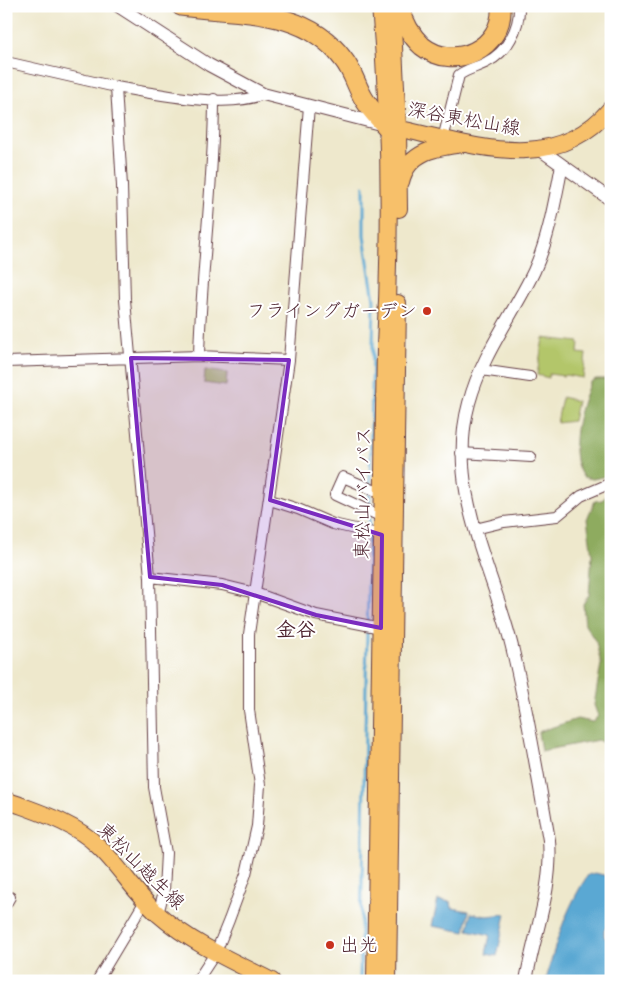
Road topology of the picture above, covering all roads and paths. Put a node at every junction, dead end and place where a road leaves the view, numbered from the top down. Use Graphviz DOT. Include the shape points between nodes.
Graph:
graph roads {
  1 [pos="118,6"];
  2 [pos="180,6"];
  3 [pos="380,6"];
  4 [pos="392,6"];
  5 [pos="399,6"];
  6 [pos="501,6"];
  7 [pos="519,6"];
  8 [pos="6,62"];
  9 [pos="116,87"];
  10 [pos="263,94"];
  11 [pos="214,99"];
  12 [pos="308,106"];
  13 [pos="611,108"];
  14 [pos="392,127"];
  15 [pos="443,139"];
  16 [pos="464,144"];
  17 [pos="538,148"];
  18 [pos="562,165"];
  19 [pos="399,189"];
  20 [pos="611,200"];
  21 [pos="199,356"];
  22 [pos="131,358"];
  23 [pos="289,360"];
  24 [pos="6,362"];
  25 [pos="481,370"];
  26 [pos="530,377"];
  27 [pos="461,453"];
  28 [pos="531,457"];
  29 [pos="611,483"];
  30 [pos="383,494"];
  31 [pos="270,500"];
  32 [pos="382,517"];
  33 [pos="475,529"];
  34 [pos="382,535"];
  35 [pos="150,577"];
  36 [pos="255,593"];
  37 [pos="381,628"];
  38 [pos="6,800"];
  39 [pos="145,901"];
  40 [pos="158,914"];
  41 [pos="216,952"];
  42 [pos="97,981"];
  43 [pos="197,981"];
  44 [pos="272,981"];
  45 [pos="376,981"];
  46 [pos="388,981"];
  47 [pos="526,981"];
  1 -- 10 [label="street" via="209,65"];
  2 -- 14 [label="highway" via="272,16 311,31 342,56 363,98"];
  3 -- 14 [label="main road, 東松山バイパス"];
  4 -- 14 [label="main road, 東松山バイパス"];
  5 -- 6 [label="highway" via="422,46 446,57 460,57 484,46 499,25"];
  7 -- 15 [label="street" via="517,26 505,47 488,62 459,75"];
  8 -- 9 [label="street"];
  9 -- 11 [label="street" via="174,98"];
  9 -- 22 [label="street" via="125,300"];
  10 -- 11 [label="street" via="248,100"];
  10 -- 12 [label="street"];
  11 -- 21 [label="street" via="214,146 201,286"];
  12 -- 14 [label="street"];
  12 -- 23 [label="street"];
  13 -- 17 [label="main road, 深谷東松山線" via="571,140"];
  14 -- 15 [label="main road, 深谷東松山線"];
  14 -- 19 [label="main road, 東松山バイパス"];
  14 -- 30 [label="main road, 東松山バイパス"];
  15 -- 16 [label="main road, 深谷東松山線"];
  16 -- 17 [label="main road, 深谷東松山線" via="509,150"];
  16 -- 19 [label="main road" via="440,146 420,155 408,166"];
  17 -- 18 [label="street"];
  18 -- 20 [label="street"];
  18 -- 25 [label="street" via="535,268"];
  19 -- 46 [label="main road, 東松山バイパス"];
  21 -- 22 [label="street"];
  21 -- 23 [label="street"];
  22 -- 24 [label="street"];
  22 -- 35 [label="street" via="138,470"];
  23 -- 31 [label="street"];
  25 -- 26 [label="street"];
  25 -- 27 [label="street" via="469,403"];
  27 -- 28 [label="street"];
  27 -- 33 [label="street" via="465,489"];
  29 -- 33 [label="street" via="581,496 557,516"];
  30 -- 32 [label="main road, 東松山バイパス"];
  30 -- 32 [label="street" via="343,478 335,496"];
  31 -- 34 [label="street" via="333,524"];
  31 -- 36 [label="street"];
  32 -- 34 [label="main road, 東松山バイパス"];
  33 -- 47 [label="street" via="513,650 549,840 545,903"];
  34 -- 37 [label="main road, 東松山バイパス"];
  35 -- 36 [label="street" via="222,585"];
  35 -- 40 [label="street" via="154,788 166,853 164,891"];
  36 -- 37 [label="street" via="316,615"];
  36 -- 41 [label="street" via="248,668 249,710 260,785 257,826 246,874"];
  37 -- 45 [label="main road, 東松山バイパス"];
  38 -- 39 [label="main road, 東松山越生線" via="50,816 96,844"];
  39 -- 40 [label="main road, 東松山越生線"];
  39 -- 42 [label="street"];
  40 -- 41 [label="main road, 東松山越生線" via="182,933"];
  41 -- 43 [label="street"];
  41 -- 44 [label="main road, 東松山越生線"];
}
